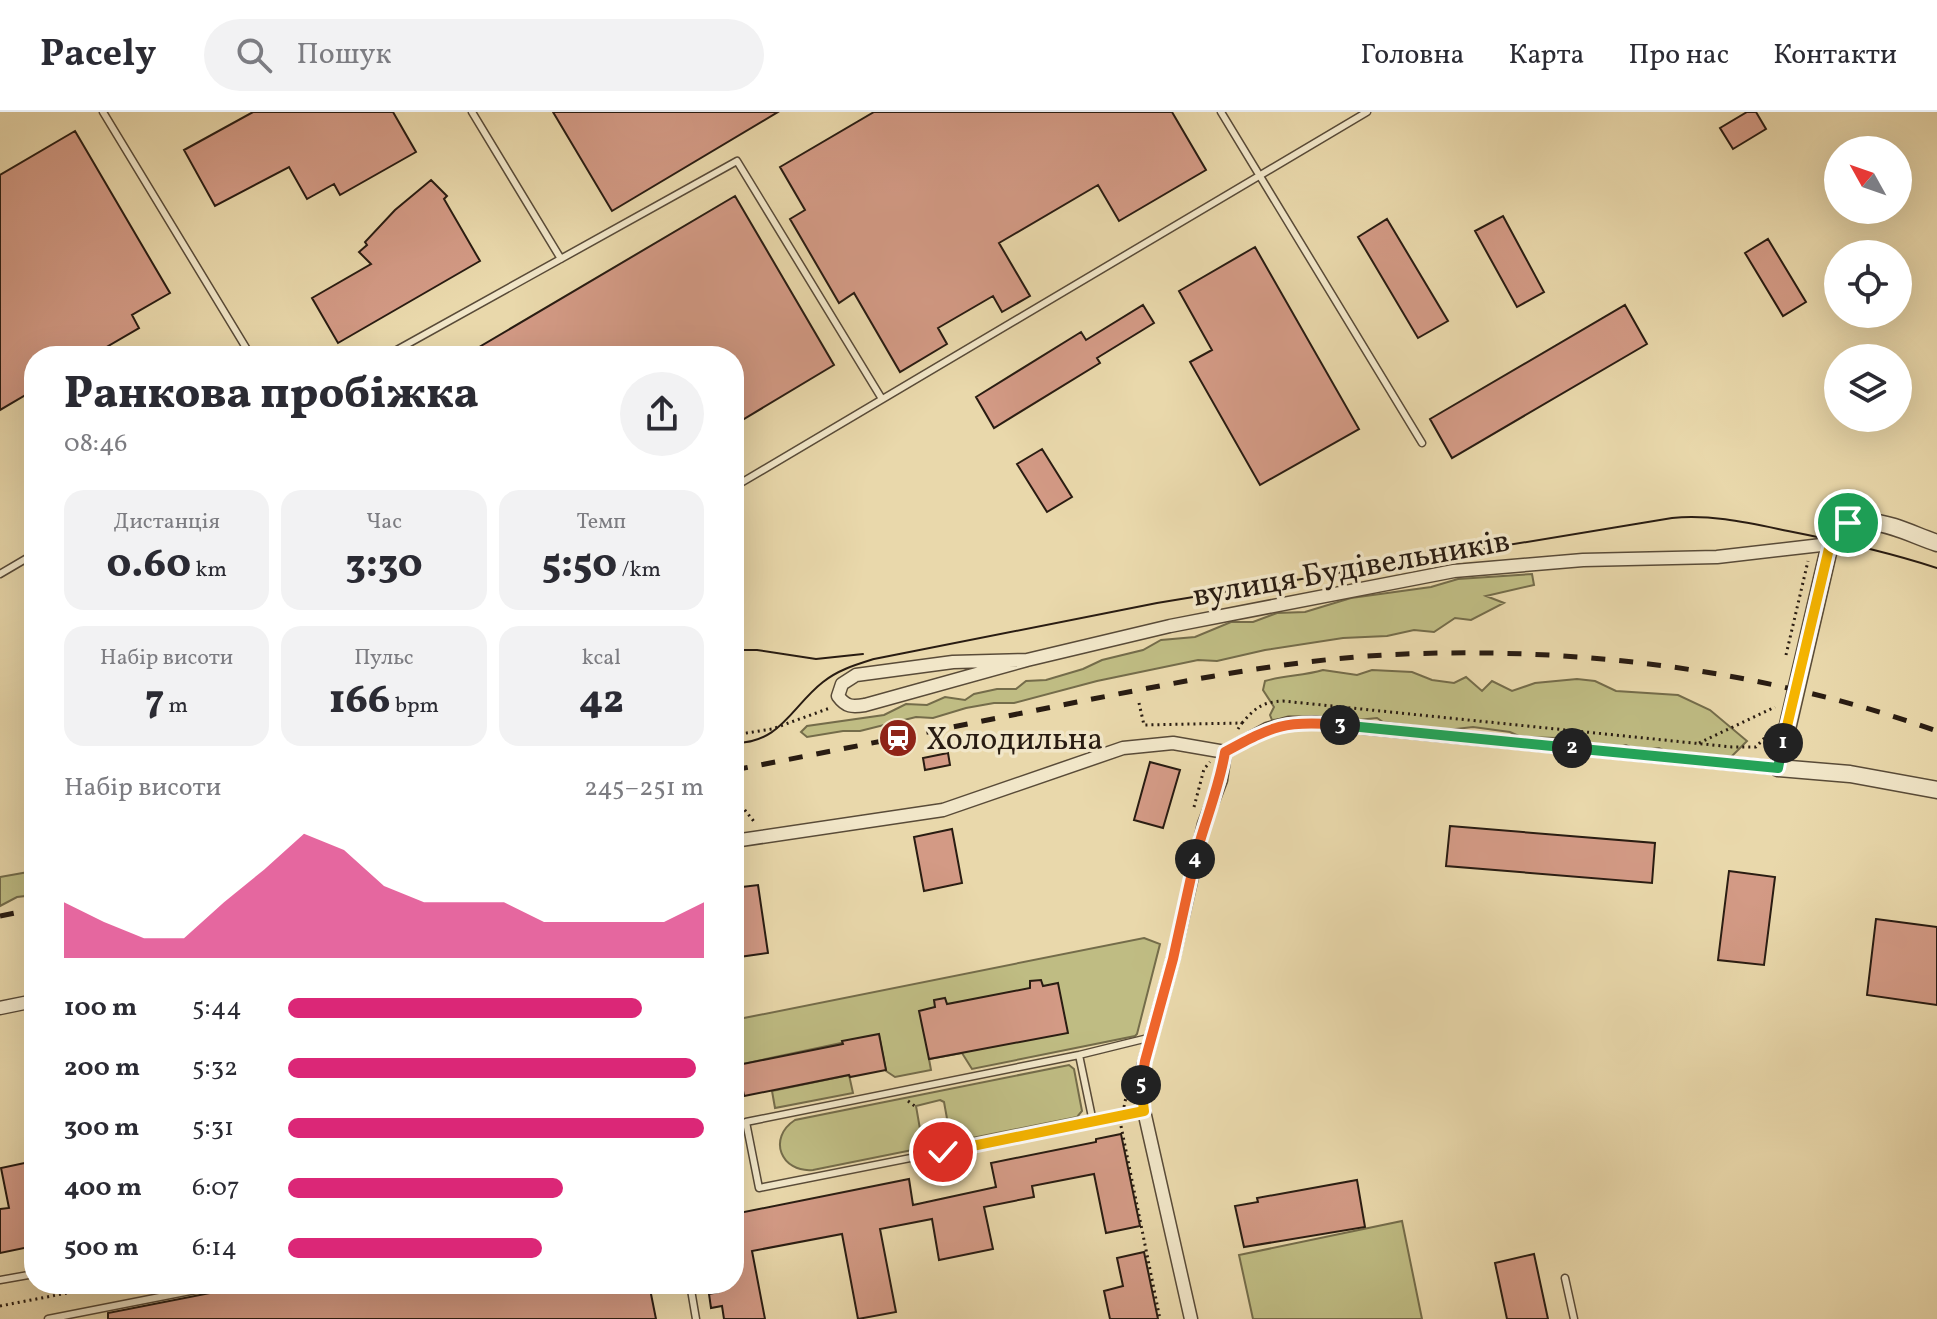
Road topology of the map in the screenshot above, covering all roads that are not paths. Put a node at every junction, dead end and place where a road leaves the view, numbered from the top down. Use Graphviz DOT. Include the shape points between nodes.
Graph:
graph roads {
  1 [pos="103,112"];
  2 [pos="472,112"];
  3 [pos="1221,112"];
  4 [pos="1367,112"];
  5 [pos="1259,176"];
  6 [pos="561,259"];
  7 [pos="245,346"];
  8 [pos="404,346"];
  9 [pos="882,399"];
  10 [pos="1422,443"];
  11 [pos="744,481"];
  12 [pos="1937,543"];
  13 [pos="1830,544"];
  14 [pos="24,560"];
  15 [pos="0,574"];
  16 [pos="1027,660"];
  17 [pos="1225,752"];
  18 [pos="1778,768"];
  19 [pos="1937,790"];
  20 [pos="744,840"];
  21 [pos="24,1003"];
  22 [pos="0,1008"];
  23 [pos="1152,1037"];
  24 [pos="1079,1055"];
  25 [pos="1144,1111"];
  26 [pos="1093,1122"];
  27 [pos="24,1276"];
  28 [pos="1565,1278"];
  29 [pos="0,1280"];
  30 [pos="175,1294"];
  31 [pos="692,1294"];
  32 [pos="48,1319"];
  33 [pos="696,1319"];
  34 [pos="1191,1319"];
  35 [pos="1574,1319"];
  1 -- 7 [label="lane"];
  2 -- 6 [label="lane"];
  3 -- 5 [label="lane"];
  4 -- 5 [label="lane"];
  5 -- 9 [label="lane"];
  5 -- 10 [label="lane"];
  6 -- 8 [label="lane"];
  6 -- 9 [label="lane" via="737,161"];
  9 -- 11 [label="lane"];
  12 -- 13 [label="street" via="1861,520 1848,523"];
  13 -- 16 [label="street, вулиця Будівельників" via="1717,557 1583,560 1454,571 1170,626"];
  13 -- 18 [label="street"];
  14 -- 15 [label="lane"];
  16 -- 16 [label="street, вулиця Будівельників" via="953,662 856,675 842,684 838,696 851,707 865,705"];
  17 -- 18 [label="street" via="1267,729 1315,723"];
  17 -- 20 [label="street" via="1173,743 1123,748 943,810"];
  17 -- 23 [label="street"];
  18 -- 19 [label="street"];
  21 -- 22 [label="street"];
  23 -- 24 [label="lane"];
  23 -- 25 [label="street" via="1141,1075"];
  24 -- 26 [label="lane"];
  24 -- 26 [label="lane" via="746,1122 759,1188"];
  25 -- 26 [label="lane"];
  25 -- 34 [label="street"];
  27 -- 29 [label="lane"];
  28 -- 35 [label="lane"];
  30 -- 32 [label="lane"];
  31 -- 33 [label="lane"];
}
